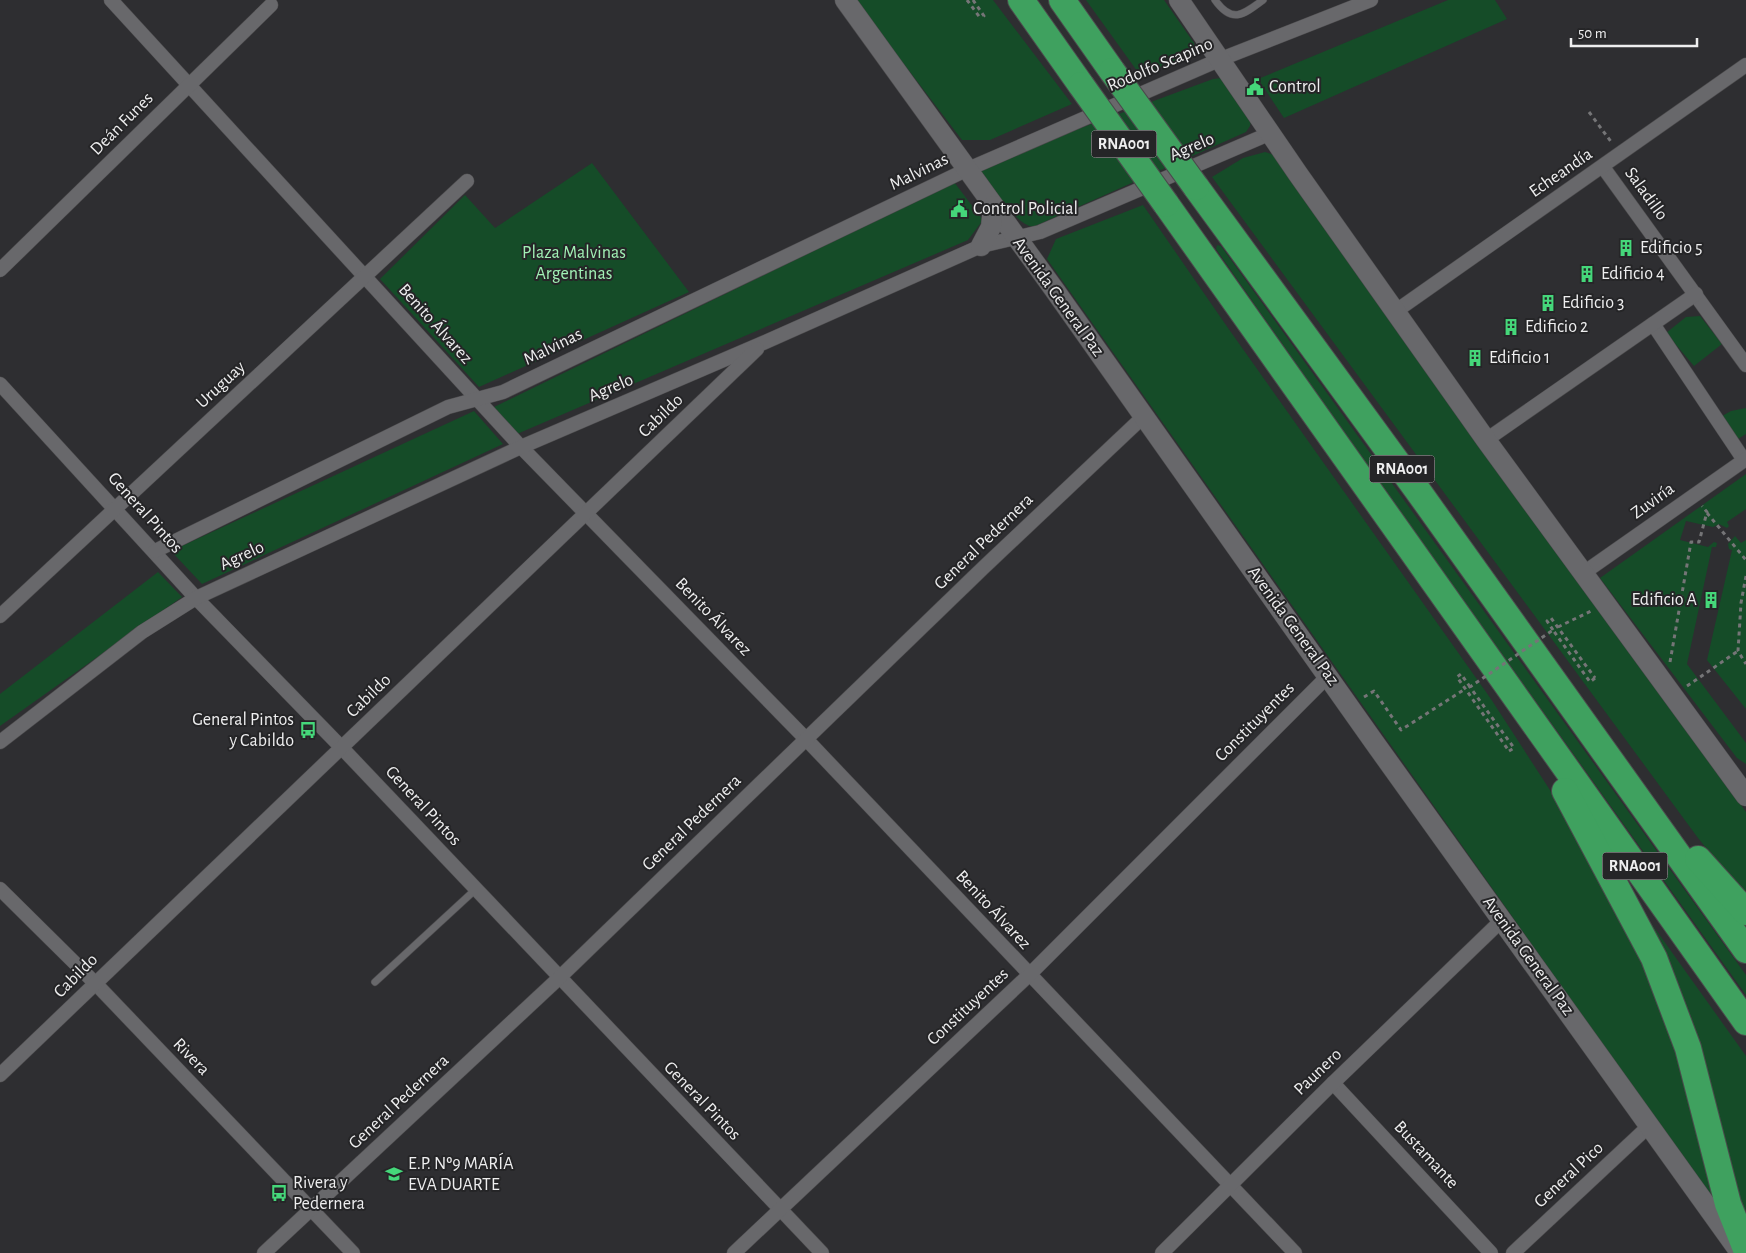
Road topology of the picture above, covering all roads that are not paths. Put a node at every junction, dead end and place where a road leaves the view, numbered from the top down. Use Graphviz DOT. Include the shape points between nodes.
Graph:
graph roads {
  1 [pos="111,0"];
  2 [pos="845,0"];
  3 [pos="1021,0"];
  4 [pos="1062,0"];
  5 [pos="1179,0"];
  6 [pos="1215,0"];
  7 [pos="1263,0"];
  8 [pos="1371,0"];
  9 [pos="271,4"];
  10 [pos="1222,59"];
  11 [pos="1746,65"];
  12 [pos="189,84"];
  13 [pos="1271,133"];
  14 [pos="1603,167"];
  15 [pos="966,170"];
  16 [pos="467,181"];
  17 [pos="993,206"];
  18 [pos="1016,238"];
  19 [pos="981,246"];
  20 [pos="0,270"];
  21 [pos="366,275"];
  22 [pos="1696,294"];
  23 [pos="1396,311"];
  24 [pos="1653,324"];
  25 [pos="763,344"];
  26 [pos="1746,365"];
  27 [pos="0,384"];
  28 [pos="478,400"];
  29 [pos="1143,417"];
  30 [pos="1486,440"];
  31 [pos="521,447"];
  32 [pos="1745,460"];
  33 [pos="116,509"];
  34 [pos="587,514"];
  35 [pos="155,551"];
  36 [pos="1582,574"];
  37 [pos="196,598"];
  38 [pos="0,616"];
  39 [pos="1328,676"];
  40 [pos="1524,710"];
  41 [pos="806,740"];
  42 [pos="0,742"];
  43 [pos="342,748"];
  44 [pos="1605,753"];
  45 [pos="1739,779"];
  46 [pos="1746,796"];
  47 [pos="0,889"];
  48 [pos="476,889"];
  49 [pos="1746,912"];
  50 [pos="1502,920"];
  51 [pos="1746,950"];
  52 [pos="1029,975"];
  53 [pos="559,978"];
  54 [pos="375,982"];
  55 [pos="96,984"];
  56 [pos="1746,1022"];
  57 [pos="0,1075"];
  58 [pos="1333,1083"];
  59 [pos="1650,1125"];
  60 [pos="1232,1184"];
  61 [pos="311,1209"];
  62 [pos="780,1210"];
  63 [pos="1746,1249"];
  64 [pos="264,1253"];
  65 [pos="353,1253"];
  66 [pos="734,1253"];
  67 [pos="822,1253"];
  68 [pos="1162,1253"];
  69 [pos="1295,1253"];
  70 [pos="1492,1253"];
  71 [pos="1513,1253"];
  72 [pos="1741,1253"];
  1 -- 12 [label="street, Benito Álvarez"];
  2 -- 15 [label="street, Avenida General Paz"];
  3 -- 40 [label="highway, RNA001, bridge"];
  4 -- 44 [label="highway, RNA001, bridge"];
  5 -- 10 [label="street"];
  6 -- 7 [label="lane" via="1230,15 1242,15"];
  8 -- 10 [label="street, Rodolfo Scapino"];
  9 -- 12 [label="street, Deán Funes"];
  10 -- 13 [label="street"];
  10 -- 15 [label="street, Rodolfo Scapino"];
  11 -- 14 [label="street, Echeandía"];
  12 -- 20 [label="street, Deán Funes"];
  12 -- 21 [label="street, Benito Álvarez"];
  13 -- 18 [label="street, Agrelo" via="1040,232"];
  13 -- 23 [label="street"];
  14 -- 22 [label="street, Saladillo"];
  14 -- 23 [label="street, Echeandía"];
  15 -- 17 [label="street, Avenida General Paz"];
  15 -- 28 [label="street, Malvinas" via="503,392"];
  16 -- 21 [label="street, Uruguay"];
  17 -- 18 [label="street, Avenida General Paz"];
  17 -- 19 [label="street" via="990,227"];
  18 -- 19 [label="street, Agrelo"];
  18 -- 29 [label="street, Avenida General Paz"];
  19 -- 25 [label="street, Agrelo"];
  21 -- 28 [label="street, Benito Álvarez"];
  21 -- 33 [label="street, Uruguay"];
  22 -- 24 [label="street"];
  22 -- 26 [label="street, Saladillo"];
  23 -- 30 [label="street"];
  24 -- 30 [label="street"];
  24 -- 32 [label="street"];
  25 -- 31 [label="street, Agrelo"];
  25 -- 34 [label="street, Cabildo"];
  27 -- 33 [label="street, General Pintos"];
  28 -- 31 [label="street, Benito Álvarez"];
  28 -- 35 [label="street, Malvinas" via="448,407"];
  29 -- 39 [label="street, Avenida General Paz"];
  29 -- 41 [label="street, General Pedernera"];
  30 -- 36 [label="street"];
  31 -- 34 [label="street, Benito Álvarez"];
  31 -- 37 [label="street, Agrelo"];
  32 -- 36 [label="street, Zuviría"];
  33 -- 35 [label="street, General Pintos"];
  33 -- 38 [label="street, Uruguay"];
  34 -- 41 [label="street, Benito Álvarez"];
  34 -- 43 [label="street, Cabildo"];
  35 -- 37 [label="street, General Pintos"];
  36 -- 45 [label="street"];
  37 -- 42 [label="street, Agrelo" via="142,632"];
  37 -- 43 [label="street, General Pintos"];
  39 -- 50 [label="street, Avenida General Paz"];
  39 -- 52 [label="street, Constituyentes"];
  40 -- 56 [label="highway, RNA001"];
  40 -- 63 [label="highway" via="1654,958 1688,1048 1728,1204"];
  41 -- 52 [label="street, Benito Álvarez"];
  41 -- 53 [label="street, General Pedernera"];
  43 -- 48 [label="street, General Pintos"];
  43 -- 55 [label="street, Cabildo"];
  44 -- 49 [label="highway"];
  44 -- 51 [label="highway, RNA001"];
  45 -- 46 [label="street"];
  47 -- 55 [label="street, Rivera"];
  48 -- 53 [label="street, General Pintos"];
  48 -- 54 [label="lane"];
  50 -- 58 [label="street, Paunero"];
  50 -- 59 [label="street, Avenida General Paz"];
  52 -- 60 [label="street, Benito Álvarez"];
  52 -- 62 [label="street, Constituyentes"];
  53 -- 61 [label="street, General Pedernera"];
  53 -- 62 [label="street, General Pintos"];
  55 -- 57 [label="street, Cabildo"];
  55 -- 61 [label="street, Rivera"];
  58 -- 60 [label="street, Paunero"];
  58 -- 70 [label="street, Bustamante"];
  59 -- 71 [label="street, General Pico"];
  59 -- 72 [label="street, Avenida General Paz"];
  60 -- 68 [label="street, Paunero"];
  60 -- 69 [label="street, Benito Álvarez"];
  61 -- 64 [label="street, General Pedernera"];
  61 -- 65 [label="street, Rivera"];
  62 -- 66 [label="street, Constituyentes"];
  62 -- 67 [label="street, General Pintos"];
}
